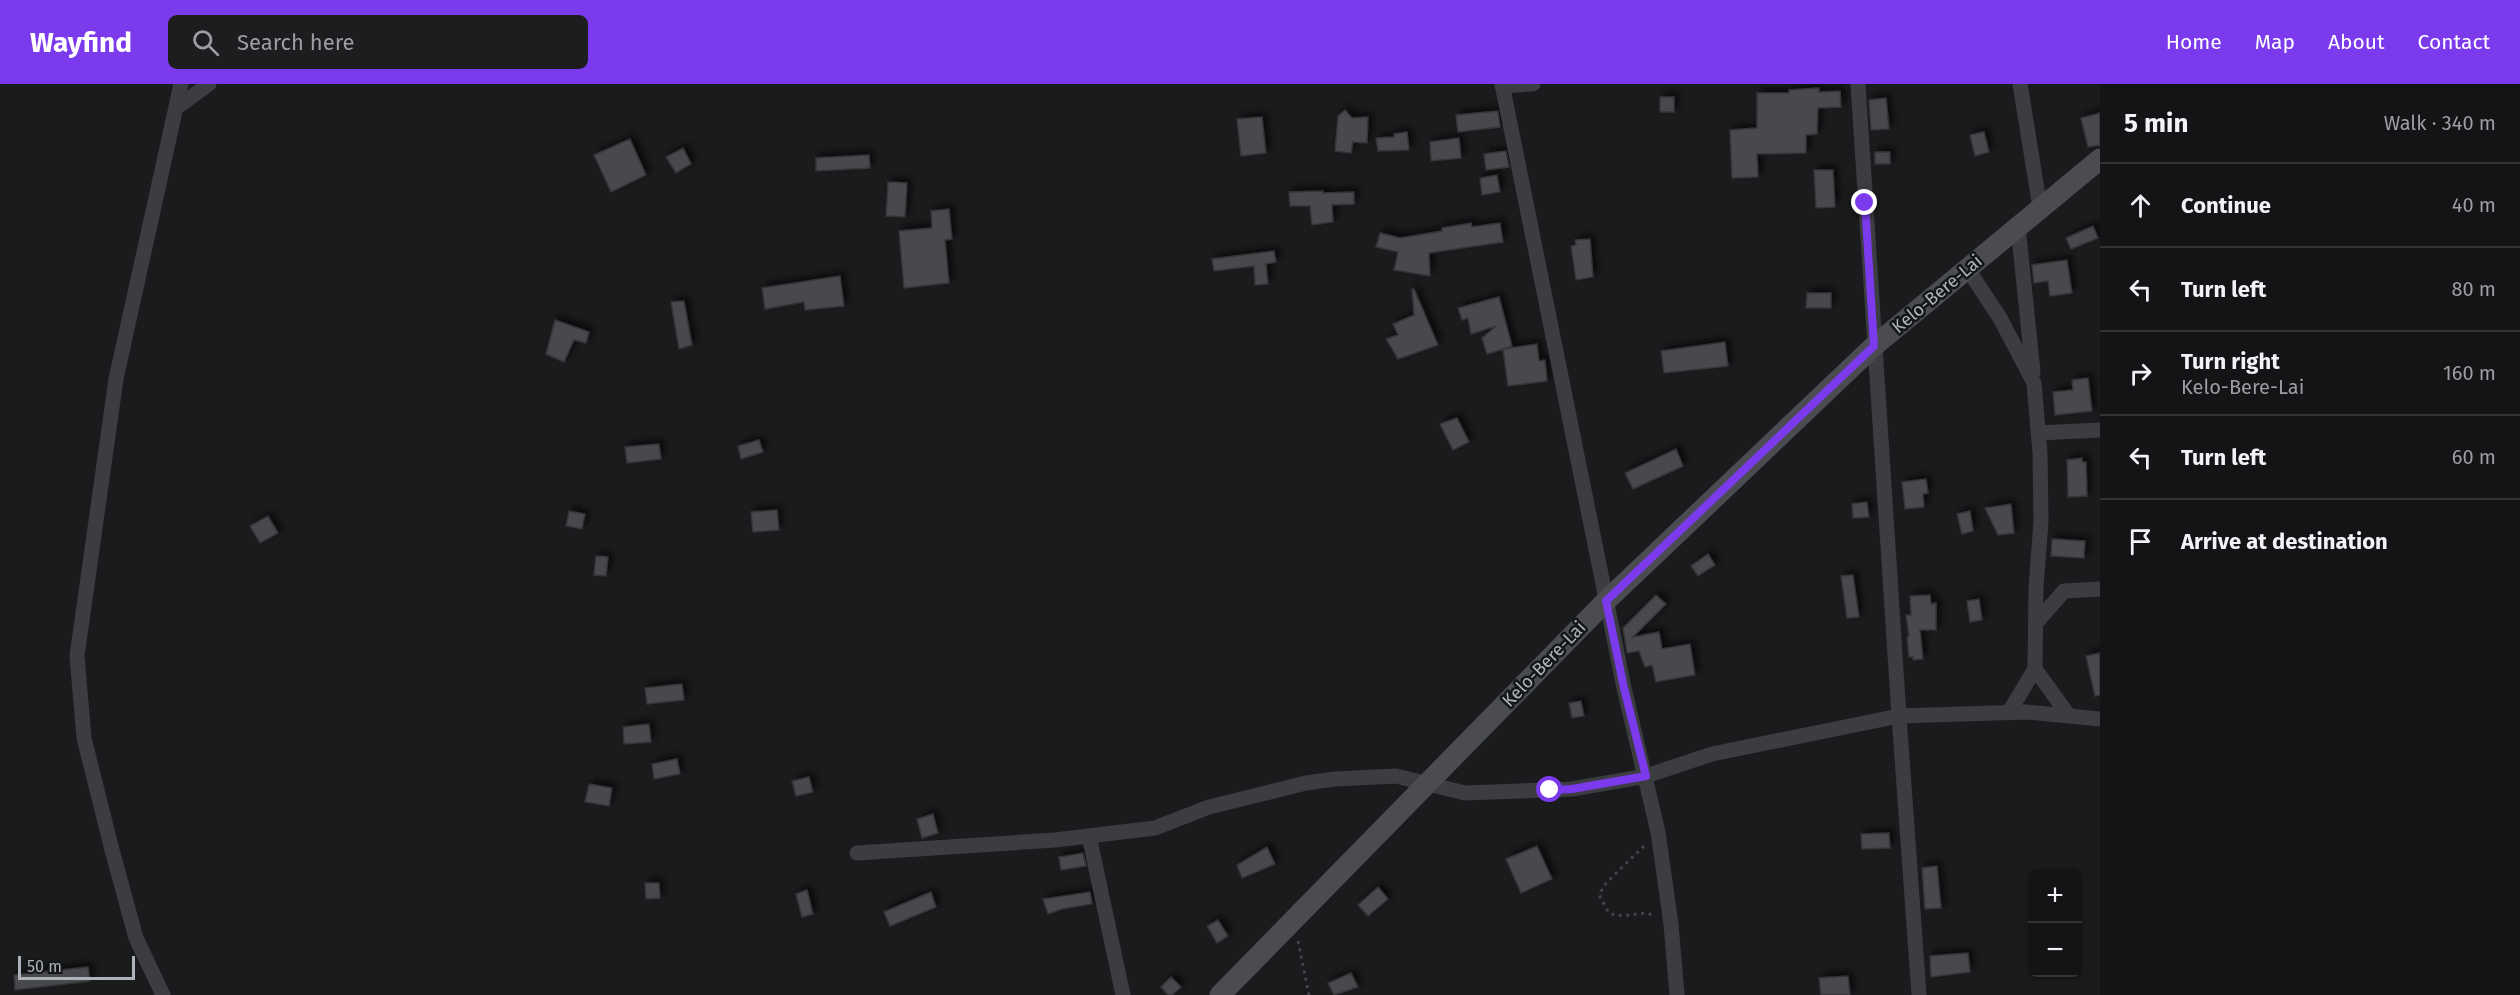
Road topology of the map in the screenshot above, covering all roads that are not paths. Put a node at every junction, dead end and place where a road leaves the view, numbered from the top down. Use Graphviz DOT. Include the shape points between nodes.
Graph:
graph roads {
  1 [pos="181,84"];
  2 [pos="209,84"];
  3 [pos="1533,84"];
  4 [pos="1858,84"];
  5 [pos="2020,84"];
  6 [pos="1502,85"];
  7 [pos="176,108"];
  8 [pos="2100,159"];
  9 [pos="2040,208"];
  10 [pos="2018,226"];
  11 [pos="1967,268"];
  12 [pos="1874,346"];
  13 [pos="2034,382"];
  14 [pos="2100,430"];
  15 [pos="2038,433"];
  16 [pos="2100,589"];
  17 [pos="1606,601"];
  18 [pos="2036,623"];
  19 [pos="2035,669"];
  20 [pos="2009,712"];
  21 [pos="1899,716"];
  22 [pos="2069,716"];
  23 [pos="2100,718"];
  24 [pos="1646,776"];
  25 [pos="1429,784"];
  26 [pos="1089,836"];
  27 [pos="857,853"];
  28 [pos="163,995"];
  29 [pos="1124,995"];
  30 [pos="1220,995"];
  31 [pos="1677,995"];
  32 [pos="1919,995"];
  1 -- 7 [label="street"];
  2 -- 7 [label="street"];
  3 -- 6 [label="street"];
  4 -- 12 [label="street"];
  5 -- 9 [label="street"];
  6 -- 17 [label="street"];
  7 -- 28 [label="street" via="116,379 77,656 84,738 112,850 136,938"];
  8 -- 9 [label="main road, Kelo-Bere-Lai"];
  9 -- 10 [label="main road, Kelo-Bere-Lai"];
  10 -- 11 [label="main road, Kelo-Bere-Lai"];
  10 -- 13 [label="street"];
  11 -- 12 [label="main road, Kelo-Bere-Lai"];
  11 -- 13 [label="street" via="2000,318"];
  12 -- 17 [label="main road, Kelo-Bere-Lai"];
  12 -- 21 [label="street"];
  13 -- 15 [label="street"];
  14 -- 15 [label="street"];
  15 -- 18 [label="street" via="2041,521"];
  16 -- 18 [label="street" via="2064,591"];
  17 -- 24 [label="street"];
  17 -- 25 [label="main road, Kelo-Bere-Lai"];
  18 -- 19 [label="street"];
  19 -- 20 [label="street"];
  19 -- 22 [label="street"];
  20 -- 21 [label="street"];
  20 -- 22 [label="street"];
  21 -- 24 [label="street" via="1712,754"];
  21 -- 32 [label="street"];
  22 -- 23 [label="street"];
  24 -- 25 [label="street" via="1560,790 1465,793"];
  24 -- 31 [label="street" via="1658,832"];
  25 -- 26 [label="street" via="1396,776 1306,783 1209,807 1155,828"];
  25 -- 30 [label="main road, Kelo-Bere-Lai"];
  26 -- 27 [label="street"];
  26 -- 29 [label="street"];
}
